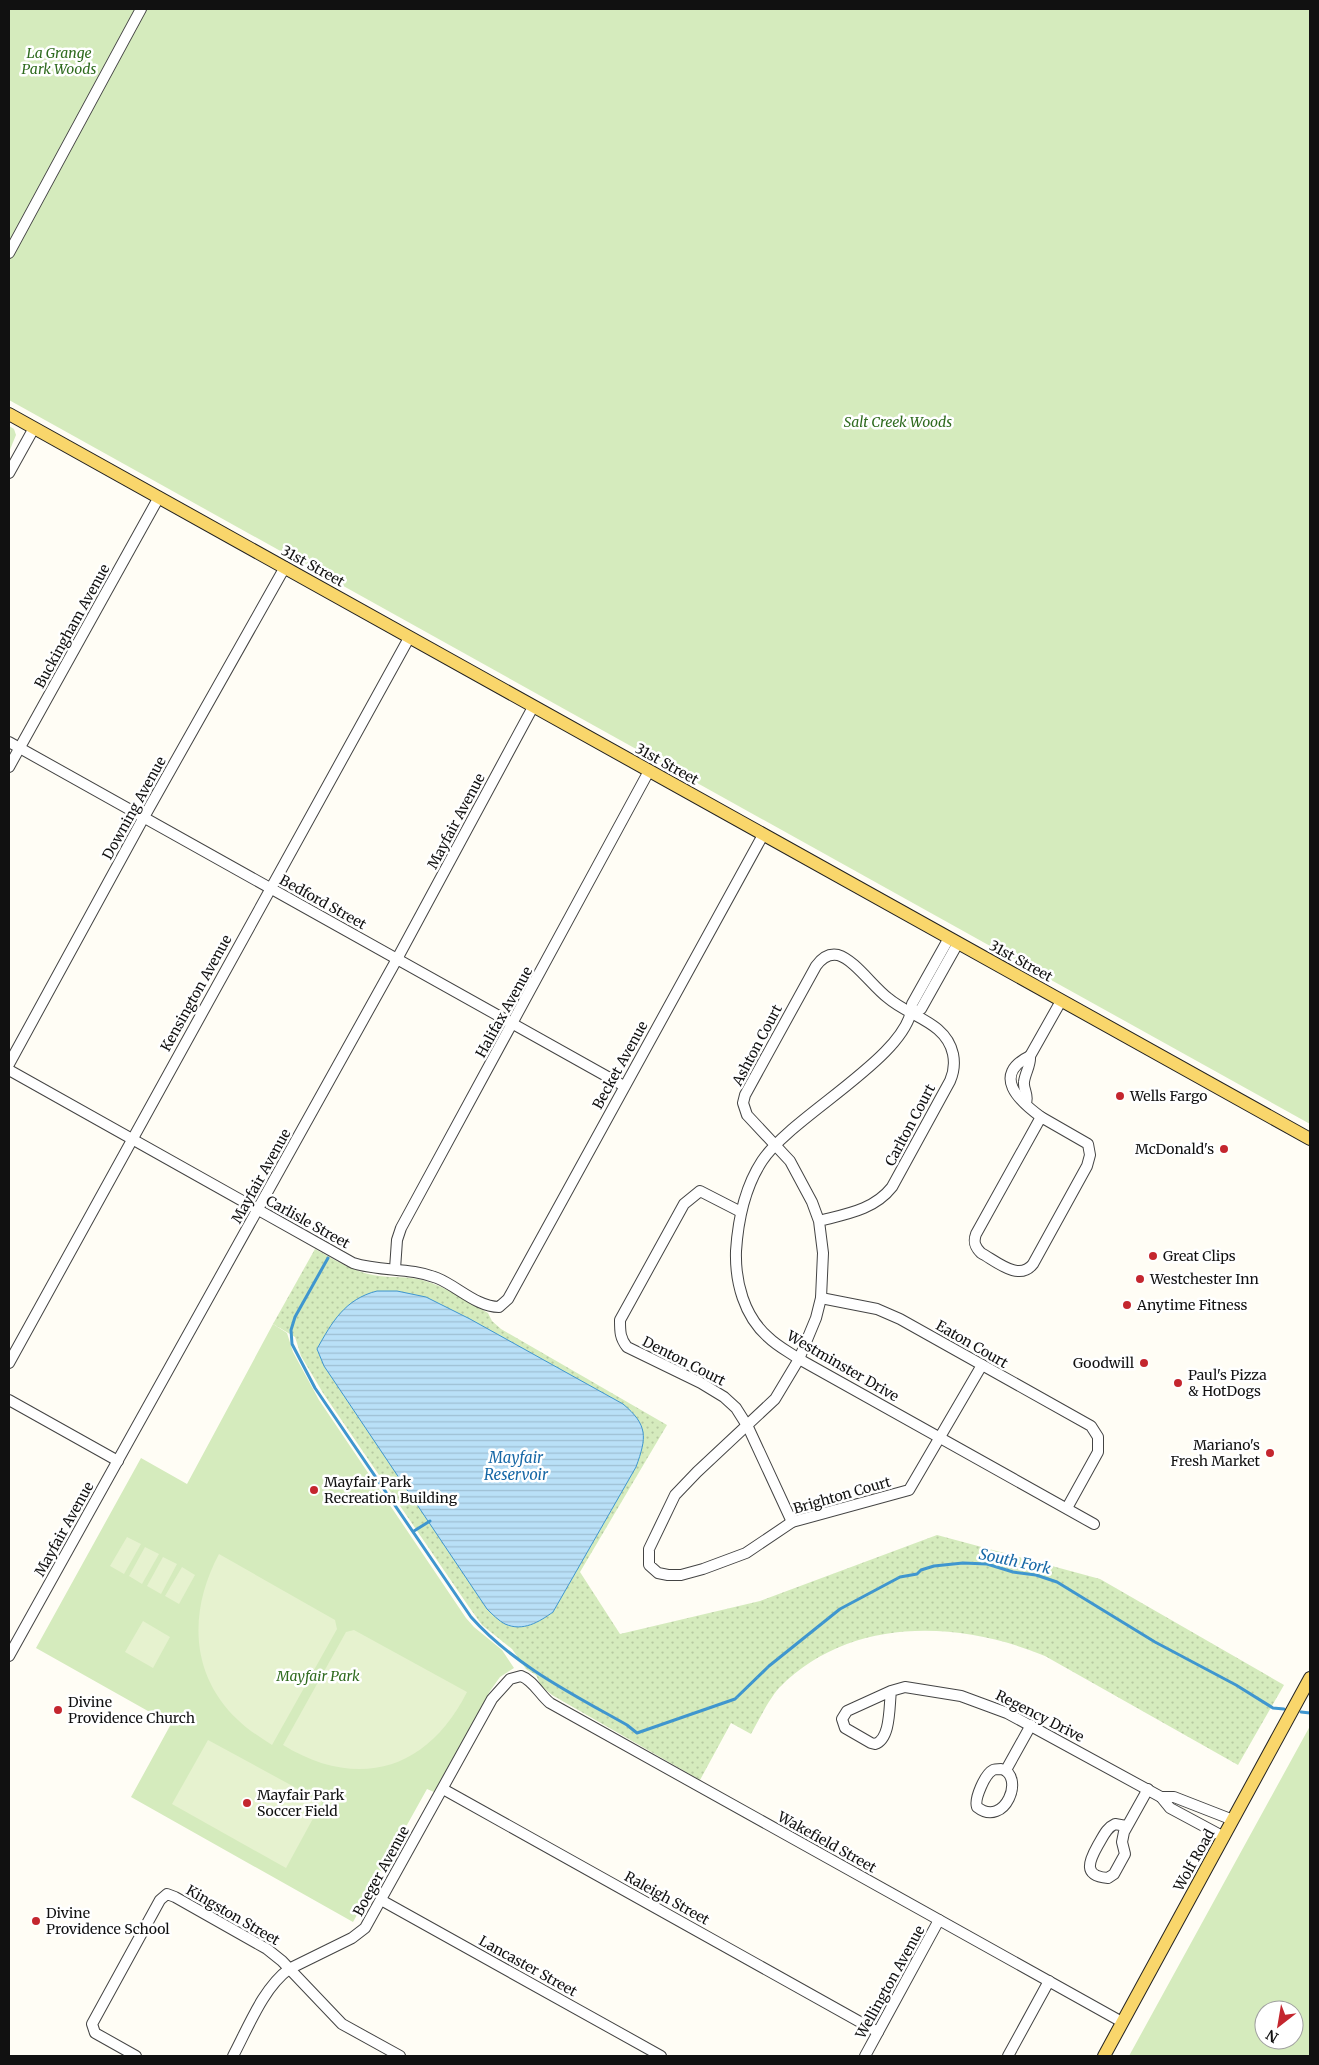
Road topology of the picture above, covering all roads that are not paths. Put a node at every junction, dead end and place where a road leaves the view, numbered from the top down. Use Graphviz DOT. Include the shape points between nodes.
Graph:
graph roads {
  1 [pos="141,9"];
  2 [pos="9,253"];
  3 [pos="9,414"];
  4 [pos="34,428"];
  5 [pos="9,473"];
  6 [pos="159,498"];
  7 [pos="285,567"];
  8 [pos="409,638"];
  9 [pos="533,707"];
  10 [pos="9,742"];
  11 [pos="19,748"];
  12 [pos="9,767"];
  13 [pos="649,771"];
  14 [pos="144,817"];
  15 [pos="763,835"];
  16 [pos="270,888"];
  17 [pos="954,941"];
  18 [pos="397,959"];
  19 [pos="1061,1001"];
  20 [pos="912,1014"];
  21 [pos="514,1024"];
  22 [pos="1030,1056"];
  23 [pos="9,1064"];
  24 [pos="9,1070"];
  25 [pos="624,1086"];
  26 [pos="1026,1102"];
  27 [pos="1041,1116"];
  28 [pos="132,1139"];
  29 [pos="1310,1139"];
  30 [pos="777,1145"];
  31 [pos="258,1210"];
  32 [pos="741,1212"];
  33 [pos="819,1221"];
  34 [pos="395,1269"];
  35 [pos="821,1298"];
  36 [pos="499,1308"];
  37 [pos="799,1359"];
  38 [pos="9,1363"];
  39 [pos="982,1365"];
  40 [pos="9,1400"];
  41 [pos="748,1427"];
  42 [pos="940,1438"];
  43 [pos="118,1461"];
  44 [pos="1067,1508"];
  45 [pos="792,1522"];
  46 [pos="1094,1524"];
  47 [pos="9,1656"];
  48 [pos="526,1678"];
  49 [pos="1310,1678"];
  50 [pos="891,1691"];
  51 [pos="1031,1725"];
  52 [pos="1006,1770"];
  53 [pos="443,1789"];
  54 [pos="1148,1789"];
  55 [pos="1161,1797"];
  56 [pos="1233,1820"];
  57 [pos="1126,1826"];
  58 [pos="1224,1837"];
  59 [pos="381,1900"];
  60 [pos="939,1920"];
  61 [pos="289,1969"];
  62 [pos="1049,1982"];
  63 [pos="1122,2022"];
  64 [pos="878,2032"];
  65 [pos="136,2056"];
  66 [pos="232,2056"];
  67 [pos="400,2056"];
  68 [pos="661,2056"];
  69 [pos="865,2056"];
  70 [pos="1008,2056"];
  71 [pos="1104,2056"];
  1 -- 2 [label="street"];
  3 -- 4 [label="main road, 31st Street"];
  4 -- 5 [label="street"];
  4 -- 6 [label="main road, 31st Street"];
  6 -- 7 [label="main road, 31st Street"];
  6 -- 11 [label="street, Buckingham Avenue"];
  7 -- 8 [label="main road, 31st Street"];
  7 -- 14 [label="street, Downing Avenue"];
  8 -- 9 [label="main road, 31st Street"];
  8 -- 16 [label="street, Kensington Avenue"];
  9 -- 13 [label="main road, 31st Street"];
  9 -- 18 [label="street, Mayfair Avenue"];
  10 -- 11 [label="street, Bedford Street"];
  11 -- 12 [label="street, Buckingham Avenue"];
  11 -- 14 [label="street, Bedford Street"];
  13 -- 15 [label="main road, 31st Street"];
  13 -- 21 [label="street, Halifax Avenue"];
  14 -- 16 [label="street, Bedford Street"];
  14 -- 23 [label="street, Downing Avenue"];
  15 -- 17 [label="main road, 31st Street"];
  15 -- 25 [label="street, Becket Avenue"];
  16 -- 18 [label="street, Bedford Street"];
  16 -- 28 [label="street, Kensington Avenue"];
  17 -- 19 [label="main road, 31st Street"];
  17 -- 20 [label="street, Westminster Drive" via="912,1004"];
  18 -- 21 [label="street, Bedford Street"];
  18 -- 31 [label="street, Mayfair Avenue"];
  19 -- 22 [label="street"];
  19 -- 29 [label="main road, 31st Street"];
  20 -- 30 [label="street, Westminster Drive" via="897,1039 873,1064"];
  20 -- 30 [label="street, Ashton Court" via="887,998 844,958 833,954 821,959 743,1103 747,1116"];
  20 -- 33 [label="street, Carlton Court" via="942,1032 952,1049 953,1075 887,1194 854,1212"];
  21 -- 25 [label="street, Bedford Street"];
  21 -- 34 [label="street, Halifax Avenue" via="401,1228"];
  22 -- 26 [label="street" via="1024,1082"];
  22 -- 26 [label="street" via="1013,1070 1010,1080 1013,1091"];
  24 -- 28 [label="street, Carlisle Street"];
  25 -- 36 [label="street, Becket Avenue" via="508,1299"];
  26 -- 27 [label="street"];
  27 -- 27 [label="street" via="974,1239 981,1253 1016,1272 1026,1271 1033,1264 1090,1155 1088,1144"];
  28 -- 31 [label="street, Carlisle Street"];
  28 -- 38 [label="street, Kensington Avenue"];
  30 -- 32 [label="street, Westminster Drive" via="763,1159"];
  30 -- 33 [label="street, Ashton Court" via="800,1176"];
  31 -- 34 [label="street, Carlisle Street" via="353,1263 374,1269"];
  31 -- 43 [label="street, Mayfair Avenue"];
  32 -- 37 [label="street, Westminster Drive" via="736,1263 739,1288 748,1312 768,1337"];
  32 -- 41 [label="street, Denton Court" via="700,1191 684,1204 620,1320 620,1331 621,1339 628,1347 724,1397"];
  33 -- 35 [label="street, Ashton Court" via="823,1253"];
  34 -- 36 [label="street, Carlisle Street" via="434,1277 486,1305"];
  35 -- 37 [label="street, Ashton Court"];
  35 -- 39 [label="street, Eaton Court" via="877,1309"];
  37 -- 41 [label="street, Ashton Court" via="776,1399"];
  37 -- 42 [label="street, Westminster Drive"];
  39 -- 42 [label="street, Brighton Court"];
  39 -- 44 [label="street, Eaton Court" via="1091,1426 1098,1437 1098,1452"];
  40 -- 43 [label="street"];
  41 -- 45 [label="street, Denton Court"];
  41 -- 45 [label="street, Brighton Court" via="675,1495 649,1549 649,1565 658,1573 668,1575 703,1569 746,1553"];
  42 -- 44 [label="street, Westminster Drive"];
  42 -- 45 [label="street, Brighton Court" via="910,1490"];
  43 -- 47 [label="street, Mayfair Avenue"];
  44 -- 46 [label="street, Westminster Drive"];
  48 -- 53 [label="street, Boeger Avenue" via="510,1679 496,1693"];
  48 -- 60 [label="street, Wakefield Street" via="550,1703"];
  49 -- 56 [label="main road, Wolf Road"];
  50 -- 50 [label="street, Regency Drive" via="886,1734 879,1743 871,1743 843,1724 848,1710"];
  50 -- 51 [label="street, Regency Drive" via="905,1686 961,1696"];
  51 -- 52 [label="street"];
  51 -- 54 [label="street, Regency Drive"];
  52 -- 52 [label="street" via="992,1771 976,1798 977,1807 984,1812 994,1814 1002,1809 1012,1790 1012,1778"];
  53 -- 59 [label="street, Boeger Avenue"];
  53 -- 64 [label="street, Raleigh Street"];
  54 -- 55 [label="street, Regency Drive"];
  54 -- 57 [label="street"];
  55 -- 56 [label="street, Regency Drive" via="1174,1797"];
  55 -- 58 [label="street, Regency Drive" via="1170,1808"];
  56 -- 58 [label="main road, Wolf Road"];
  57 -- 57 [label="street" via="1115,1824 1105,1833 1089,1861 1092,1873 1108,1878 1114,1874 1125,1854 1122,1842"];
  58 -- 63 [label="main road, Wolf Road"];
  59 -- 61 [label="street, Boeger Avenue" via="358,1934"];
  59 -- 68 [label="street, Lancaster Street"];
  60 -- 62 [label="street, Wakefield Street"];
  60 -- 64 [label="street, Wellington Avenue"];
  61 -- 65 [label="street, Kingston Street" via="267,1949 167,1894 160,1900 92,2029"];
  61 -- 66 [label="street, Boeger Avenue" via="270,1987"];
  61 -- 67 [label="street, Kingston Street" via="342,2024"];
  62 -- 63 [label="street, Wakefield Street"];
  62 -- 70 [label="street"];
  63 -- 71 [label="main road, Wolf Road"];
  64 -- 69 [label="street, Wellington Avenue"];
}
